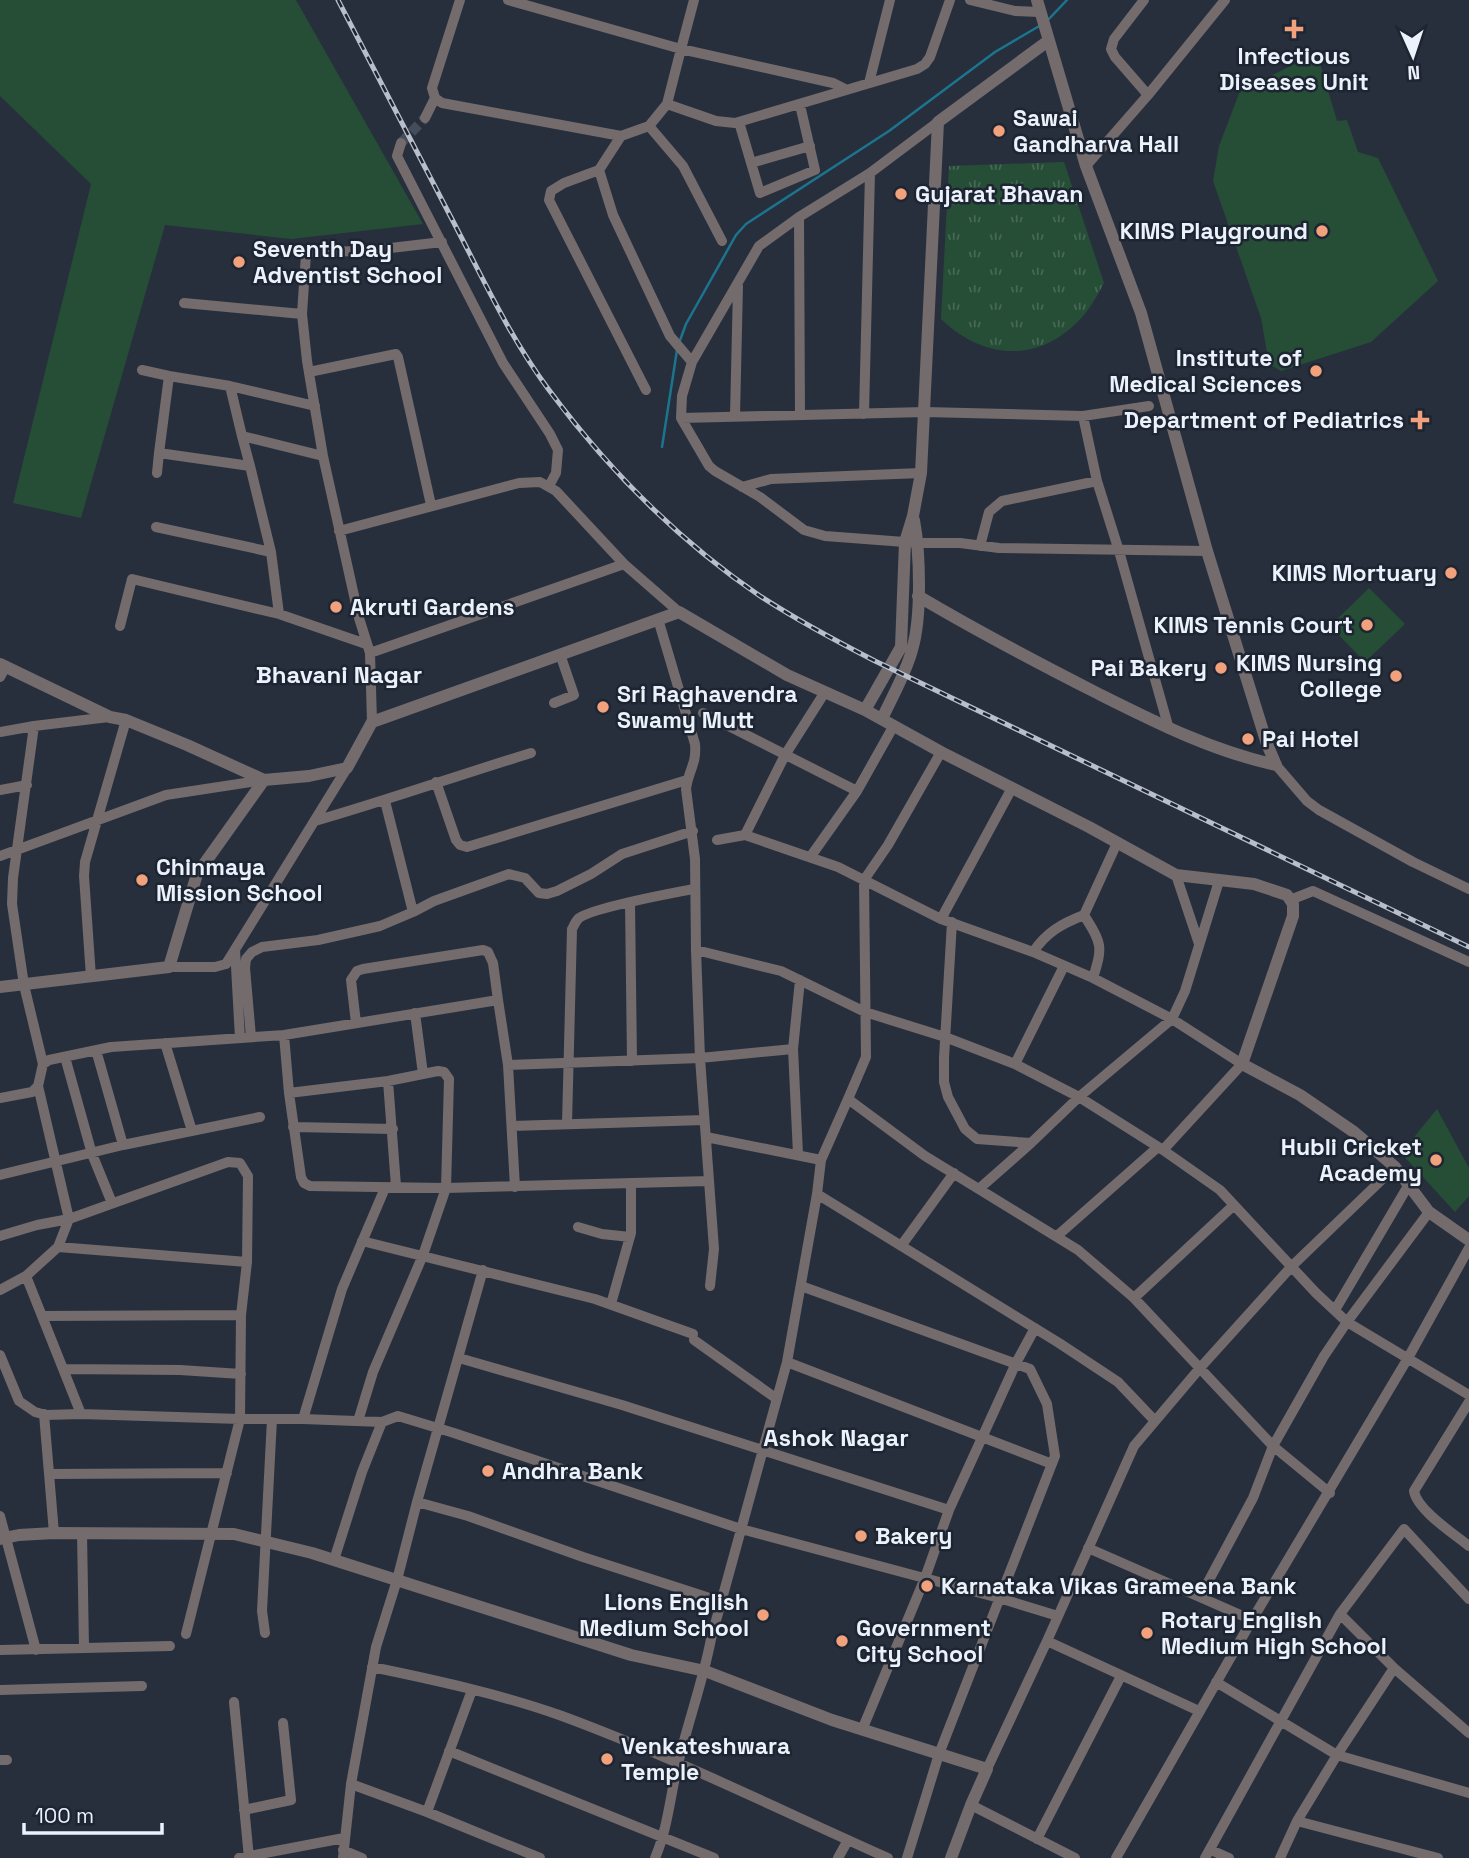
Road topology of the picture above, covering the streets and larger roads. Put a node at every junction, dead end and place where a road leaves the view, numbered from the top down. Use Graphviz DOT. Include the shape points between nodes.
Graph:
graph roads {
  1 [pos="460,0"];
  2 [pos="508,0"];
  3 [pos="694,0"];
  4 [pos="890,0"];
  5 [pos="950,0"];
  6 [pos="970,0"];
  7 [pos="1144,0"];
  8 [pos="1225,0"];
  9 [pos="1039,9"];
  10 [pos="1047,37"];
  11 [pos="681,49"];
  12 [pos="869,83"];
  13 [pos="845,89"];
  14 [pos="1148,95"];
  15 [pos="435,99"];
  16 [pos="667,104"];
  17 [pos="800,105"];
  18 [pos="425,118"];
  19 [pos="739,122"];
  20 [pos="938,122"];
  21 [pos="649,126"];
  22 [pos="621,135"];
  23 [pos="401,143"];
  24 [pos="810,146"];
  25 [pos="751,163"];
  26 [pos="1086,166"];
  27 [pos="599,170"];
  28 [pos="870,173"];
  29 [pos="799,217"];
  30 [pos="722,241"];
  31 [pos="442,242"];
  32 [pos="738,282"];
  33 [pos="184,303"];
  34 [pos="302,314"];
  35 [pos="692,362"];
  36 [pos="142,370"];
  37 [pos="309,372"];
  38 [pos="169,376"];
  39 [pos="230,386"];
  40 [pos="646,390"];
  41 [pos="315,406"];
  42 [pos="1149,406"];
  43 [pos="925,412"];
  44 [pos="864,414"];
  45 [pos="800,415"];
  46 [pos="735,416"];
  47 [pos="1083,416"];
  48 [pos="681,418"];
  49 [pos="242,436"];
  50 [pos="159,453"];
  51 [pos="323,456"];
  52 [pos="250,466"];
  53 [pos="157,473"];
  54 [pos="921,473"];
  55 [pos="1097,481"];
  56 [pos="550,486"];
  57 [pos="742,487"];
  58 [pos="431,505"];
  59 [pos="156,527"];
  60 [pos="339,531"];
  61 [pos="912,543"];
  62 [pos="980,546"];
  63 [pos="1119,551"];
  64 [pos="1207,551"];
  65 [pos="271,552"];
  66 [pos="624,564"];
  67 [pos="918,596"];
  68 [pos="679,612"];
  69 [pos="279,614"];
  70 [pos="658,619"];
  71 [pos="120,626"];
  72 [pos="368,649"];
  73 [pos="560,654"];
  74 [pos="2,669"];
  75 [pos="825,692"];
  76 [pos="554,703"];
  77 [pos="865,710"];
  78 [pos="703,713"];
  79 [pos="110,717"];
  80 [pos="126,720"];
  81 [pos="372,722"];
  82 [pos="888,723"];
  83 [pos="34,726"];
  84 [pos="1169,729"];
  85 [pos="0,732"];
  86 [pos="942,752"];
  87 [pos="531,753"];
  88 [pos="785,755"];
  89 [pos="1276,765"];
  90 [pos="347,768"];
  91 [pos="264,780"];
  92 [pos="687,780"];
  93 [pos="436,782"];
  94 [pos="27,785"];
  95 [pos="1012,788"];
  96 [pos="0,790"];
  97 [pos="857,791"];
  98 [pos="385,801"];
  99 [pos="96,820"];
  100 [pos="315,821"];
  101 [pos="693,831"];
  102 [pos="746,835"];
  103 [pos="717,840"];
  104 [pos="1117,843"];
  105 [pos="19,848"];
  106 [pos="0,856"];
  107 [pos="811,856"];
  108 [pos="1175,875"];
  109 [pos="864,880"];
  110 [pos="1219,881"];
  111 [pos="1469,888"];
  112 [pos="694,889"];
  113 [pos="12,897"];
  114 [pos="1290,900"];
  115 [pos="0,902"];
  116 [pos="630,902"];
  117 [pos="413,912"];
  118 [pos="1084,915"];
  119 [pos="946,921"];
  120 [pos="1199,944"];
  121 [pos="235,948"];
  122 [pos="695,950"];
  123 [pos="1033,952"];
  124 [pos="1469,962"];
  125 [pos="1064,965"];
  126 [pos="169,967"];
  127 [pos="91,977"];
  128 [pos="1093,978"];
  129 [pos="800,979"];
  130 [pos="24,985"];
  131 [pos="0,987"];
  132 [pos="498,1000"];
  133 [pos="865,1012"];
  134 [pos="415,1013"];
  135 [pos="1172,1019"];
  136 [pos="356,1023"];
  137 [pos="284,1035"];
  138 [pos="251,1037"];
  139 [pos="945,1037"];
  140 [pos="240,1038"];
  141 [pos="165,1043"];
  142 [pos="793,1049"];
  143 [pos="96,1050"];
  144 [pos="65,1057"];
  145 [pos="700,1058"];
  146 [pos="632,1061"];
  147 [pos="43,1064"];
  148 [pos="569,1064"];
  149 [pos="1015,1064"];
  150 [pos="508,1065"];
  151 [pos="1242,1065"];
  152 [pos="423,1073"];
  153 [pos="388,1081"];
  154 [pos="38,1086"];
  155 [pos="289,1093"];
  156 [pos="1079,1097"];
  157 [pos="0,1098"];
  158 [pos="848,1099"];
  159 [pos="260,1117"];
  160 [pos="704,1120"];
  161 [pos="567,1124"];
  162 [pos="512,1126"];
  163 [pos="293,1127"];
  164 [pos="393,1129"];
  165 [pos="192,1131"];
  166 [pos="706,1137"];
  167 [pos="1031,1143"];
  168 [pos="122,1145"];
  169 [pos="1161,1149"];
  170 [pos="92,1154"];
  171 [pos="798,1154"];
  172 [pos="821,1160"];
  173 [pos="57,1163"];
  174 [pos="1395,1167"];
  175 [pos="954,1173"];
  176 [pos="0,1175"];
  177 [pos="709,1181"];
  178 [pos="631,1184"];
  179 [pos="1408,1186"];
  180 [pos="391,1187"];
  181 [pos="515,1187"];
  182 [pos="446,1188"];
  183 [pos="980,1188"];
  184 [pos="817,1194"];
  185 [pos="112,1203"];
  186 [pos="1234,1205"];
  187 [pos="1429,1212"];
  188 [pos="69,1219"];
  189 [pos="579,1227"];
  190 [pos="0,1236"];
  191 [pos="1057,1236"];
  192 [pos="630,1237"];
  193 [pos="1469,1240"];
  194 [pos="362,1241"];
  195 [pos="901,1246"];
  196 [pos="58,1247"];
  197 [pos="1469,1248"];
  198 [pos="423,1255"];
  199 [pos="247,1262"];
  200 [pos="1292,1267"];
  201 [pos="483,1270"];
  202 [pos="26,1276"];
  203 [pos="710,1286"];
  204 [pos="801,1286"];
  205 [pos="0,1290"];
  206 [pos="1134,1298"];
  207 [pos="611,1304"];
  208 [pos="1335,1310"];
  209 [pos="241,1315"];
  210 [pos="43,1316"];
  211 [pos="1347,1322"];
  212 [pos="1035,1328"];
  213 [pos="0,1355"];
  214 [pos="459,1358"];
  215 [pos="1409,1359"];
  216 [pos="787,1362"];
  217 [pos="1016,1363"];
  218 [pos="1200,1368"];
  219 [pos="64,1369"];
  220 [pos="241,1374"];
  221 [pos="1469,1395"];
  222 [pos="777,1399"];
  223 [pos="1469,1402"];
  224 [pos="81,1414"];
  225 [pos="44,1415"];
  226 [pos="243,1419"];
  227 [pos="269,1419"];
  228 [pos="303,1419"];
  229 [pos="358,1421"];
  230 [pos="1155,1421"];
  231 [pos="382,1422"];
  232 [pos="439,1428"];
  233 [pos="982,1439"];
  234 [pos="1273,1446"];
  235 [pos="761,1452"];
  236 [pos="1052,1464"];
  237 [pos="227,1473"];
  238 [pos="49,1474"];
  239 [pos="1330,1493"];
  240 [pos="417,1502"];
  241 [pos="949,1510"];
  242 [pos="0,1516"];
  243 [pos="741,1529"];
  244 [pos="54,1533"];
  245 [pos="82,1533"];
  246 [pos="213,1534"];
  247 [pos="3,1539"];
  248 [pos="266,1542"];
  249 [pos="1469,1546"];
  250 [pos="1088,1548"];
  251 [pos="334,1560"];
  252 [pos="925,1578"];
  253 [pos="397,1580"];
  254 [pos="1200,1597"];
  255 [pos="999,1598"];
  256 [pos="1469,1599"];
  257 [pos="722,1602"];
  258 [pos="1340,1614"];
  259 [pos="1058,1616"];
  260 [pos="1252,1620"];
  261 [pos="265,1633"];
  262 [pos="186,1634"];
  263 [pos="1047,1641"];
  264 [pos="170,1646"];
  265 [pos="84,1648"];
  266 [pos="0,1650"];
  267 [pos="36,1650"];
  268 [pos="372,1667"];
  269 [pos="1395,1668"];
  270 [pos="705,1671"];
  271 [pos="1121,1676"];
  272 [pos="1216,1682"];
  273 [pos="142,1686"];
  274 [pos="0,1690"];
  275 [pos="472,1690"];
  276 [pos="234,1702"];
  277 [pos="1199,1711"];
  278 [pos="1280,1722"];
  279 [pos="283,1723"];
  280 [pos="862,1730"];
  281 [pos="1469,1733"];
  282 [pos="449,1751"];
  283 [pos="939,1754"];
  284 [pos="1337,1755"];
  285 [pos="678,1764"];
  286 [pos="987,1769"];
  287 [pos="351,1784"];
  288 [pos="1469,1793"];
  289 [pos="971,1805"];
  290 [pos="244,1810"];
  291 [pos="427,1812"];
  292 [pos="1297,1821"];
  293 [pos="344,1838"];
  294 [pos="663,1838"];
  295 [pos="1037,1839"];
  296 [pos="848,1840"];
  297 [pos="343,1854"];
  298 [pos="1208,1854"];
  299 [pos="245,1857"];
  300 [pos="362,1858"];
  301 [pos="540,1858"];
  302 [pos="655,1858"];
  303 [pos="714,1858"];
  304 [pos="838,1858"];
  305 [pos="888,1858"];
  306 [pos="907,1858"];
  307 [pos="951,1858"];
  308 [pos="1075,1858"];
  309 [pos="1116,1858"];
  310 [pos="1229,1858"];
  311 [pos="1280,1858"];
  312 [pos="1438,1858"];
  1 -- 15 [label="street" via="432,88"];
  2 -- 11 [label="street"];
  3 -- 11 [label="street"];
  4 -- 12 [label="street"];
  5 -- 12 [label="street" via="925,64"];
  6 -- 9 [label="street" via="1015,10"];
  7 -- 14 [label="street" via="1111,49"];
  8 -- 14 [label="street"];
  9 -- 10 [label="street"];
  10 -- 20 [label="street"];
  10 -- 26 [label="street"];
  11 -- 13 [label="street"];
  11 -- 16 [label="street"];
  12 -- 13 [label="street"];
  13 -- 17 [label="street"];
  14 -- 26 [label="street"];
  15 -- 18 [label="street"];
  15 -- 22 [label="street"];
  16 -- 19 [label="street" via="716,121"];
  16 -- 21 [label="street"];
  17 -- 19 [label="street"];
  17 -- 24 [label="street"];
  19 -- 25 [label="street"];
  20 -- 28 [label="street"];
  20 -- 43 [label="street"];
  21 -- 22 [label="street"];
  21 -- 30 [label="street" via="683,166"];
  22 -- 27 [label="street"];
  23 -- 31 [label="street" via="397,156"];
  24 -- 25 [label="street"];
  24 -- 25 [label="street" via="815,170 760,193"];
  26 -- 64 [label="street" via="1141,313"];
  27 -- 35 [label="street" via="613,215 670,336"];
  27 -- 40 [label="street" via="551,191 549,200"];
  28 -- 29 [label="street"];
  28 -- 44 [label="street"];
  29 -- 32 [label="street" via="759,246"];
  29 -- 45 [label="street"];
  31 -- 34 [label="street" via="306,254"];
  31 -- 56 [label="street" via="503,363 558,450"];
  32 -- 35 [label="street"];
  32 -- 46 [label="street"];
  33 -- 34 [label="street"];
  34 -- 37 [label="street"];
  35 -- 48 [label="street"];
  36 -- 38 [label="street"];
  37 -- 41 [label="street"];
  37 -- 58 [label="street" via="396,354"];
  38 -- 39 [label="street"];
  38 -- 50 [label="street"];
  39 -- 41 [label="street"];
  39 -- 49 [label="street"];
  41 -- 51 [label="street"];
  42 -- 47 [label="street"];
  43 -- 44 [label="street"];
  43 -- 47 [label="street"];
  43 -- 54 [label="street"];
  44 -- 45 [label="street"];
  45 -- 46 [label="street"];
  46 -- 48 [label="street"];
  47 -- 55 [label="street"];
  48 -- 57 [label="street" via="709,466"];
  49 -- 51 [label="street"];
  49 -- 52 [label="street"];
  50 -- 52 [label="street"];
  50 -- 53 [label="street"];
  51 -- 60 [label="street"];
  52 -- 65 [label="street"];
  54 -- 57 [label="street" via="771,479"];
  54 -- 61 [label="street"];
  55 -- 62 [label="street" via="1002,501 989,512"];
  55 -- 63 [label="street"];
  56 -- 58 [label="street" via="519,483"];
  56 -- 66 [label="street"];
  57 -- 61 [label="street" via="815,534"];
  58 -- 60 [label="street"];
  59 -- 65 [label="street"];
  60 -- 72 [label="street"];
  61 -- 62 [label="street"];
  61 -- 67 [label="street"];
  61 -- 77 [label="street" via="901,647"];
  62 -- 63 [label="street"];
  63 -- 64 [label="street"];
  63 -- 84 [label="street"];
  64 -- 89 [label="street"];
  65 -- 69 [label="street"];
  66 -- 68 [label="street"];
  66 -- 72 [label="street"];
  67 -- 82 [label="street" via="911,654"];
  67 -- 84 [label="street" via="986,637"];
  68 -- 70 [label="street"];
  68 -- 75 [label="street"];
  69 -- 71 [label="street" via="132,579"];
  69 -- 72 [label="street"];
  70 -- 73 [label="street"];
  70 -- 92 [label="street" via="695,744 696,758"];
  72 -- 81 [label="street"];
  73 -- 76 [label="street" via="573,695"];
  73 -- 81 [label="street"];
  74 -- 79 [label="street"];
  75 -- 77 [label="street"];
  75 -- 88 [label="street"];
  77 -- 82 [label="street"];
  78 -- 88 [label="street"];
  79 -- 80 [label="street"];
  79 -- 83 [label="street"];
  80 -- 91 [label="street"];
  80 -- 99 [label="street"];
  81 -- 90 [label="street"];
  82 -- 86 [label="street"];
  82 -- 97 [label="street"];
  83 -- 85 [label="street"];
  83 -- 94 [label="street"];
  84 -- 89 [label="street" via="1235,755"];
  86 -- 95 [label="street"];
  86 -- 109 [label="street"];
  87 -- 93 [label="street"];
  88 -- 97 [label="street"];
  88 -- 102 [label="street"];
  89 -- 111 [label="street" via="1319,810"];
  90 -- 91 [label="street"];
  90 -- 100 [label="street"];
  91 -- 99 [label="street" via="166,795"];
  91 -- 126 [label="street" via="197,874"];
  92 -- 93 [label="street" via="467,847 456,840"];
  92 -- 101 [label="street"];
  93 -- 98 [label="street"];
  94 -- 96 [label="street"];
  94 -- 105 [label="street"];
  95 -- 104 [label="street"];
  95 -- 119 [label="street"];
  97 -- 107 [label="street"];
  98 -- 100 [label="street"];
  98 -- 117 [label="street"];
  99 -- 105 [label="street"];
  99 -- 127 [label="street" via="84,876"];
  100 -- 121 [label="street"];
  101 -- 112 [label="street"];
  101 -- 117 [label="street" via="622,853 552,893 539,892 525,878 509,874"];
  102 -- 103 [label="street"];
  102 -- 107 [label="street"];
  104 -- 108 [label="street"];
  104 -- 118 [label="street"];
  105 -- 106 [label="street"];
  105 -- 113 [label="street"];
  107 -- 109 [label="street"];
  108 -- 110 [label="street"];
  108 -- 120 [label="street"];
  109 -- 119 [label="street"];
  109 -- 133 [label="street"];
  110 -- 114 [label="street" via="1254,884"];
  110 -- 120 [label="street"];
  112 -- 116 [label="street"];
  112 -- 122 [label="street"];
  113 -- 115 [label="street"];
  113 -- 130 [label="street"];
  114 -- 124 [label="street" via="1312,891"];
  114 -- 151 [label="street" via="1293,916"];
  116 -- 146 [label="street"];
  116 -- 148 [label="street" via="585,915 572,929"];
  117 -- 138 [label="street" via="380,926 318,940 273,944 253,952 245,968"];
  118 -- 123 [label="street" via="1053,928"];
  118 -- 128 [label="street" via="1101,950"];
  119 -- 123 [label="street"];
  119 -- 139 [label="street"];
  120 -- 135 [label="street"];
  121 -- 126 [label="street" via="221,966"];
  121 -- 140 [label="street"];
  122 -- 129 [label="street"];
  122 -- 145 [label="street"];
  123 -- 125 [label="street"];
  125 -- 128 [label="street"];
  125 -- 149 [label="street"];
  126 -- 127 [label="street"];
  127 -- 130 [label="street"];
  128 -- 135 [label="street"];
  129 -- 133 [label="street"];
  129 -- 142 [label="street"];
  130 -- 131 [label="street"];
  130 -- 147 [label="street"];
  132 -- 134 [label="street"];
  132 -- 136 [label="street" via="493,963 488,951 482,950 357,971 351,980"];
  132 -- 150 [label="street"];
  133 -- 139 [label="street"];
  133 -- 158 [label="street" via="866,1057"];
  134 -- 136 [label="street"];
  134 -- 152 [label="street"];
  135 -- 151 [label="street"];
  135 -- 156 [label="street"];
  136 -- 137 [label="street"];
  137 -- 138 [label="street"];
  137 -- 155 [label="street"];
  138 -- 140 [label="street"];
  139 -- 149 [label="street"];
  139 -- 167 [label="street" via="944,1082 965,1129 986,1141"];
  140 -- 141 [label="street"];
  141 -- 143 [label="street"];
  141 -- 165 [label="street"];
  142 -- 145 [label="street"];
  142 -- 171 [label="street"];
  143 -- 144 [label="street"];
  143 -- 168 [label="street"];
  144 -- 147 [label="street"];
  144 -- 170 [label="street"];
  145 -- 146 [label="street"];
  145 -- 160 [label="street"];
  146 -- 148 [label="street"];
  147 -- 154 [label="street"];
  148 -- 150 [label="street"];
  148 -- 161 [label="street"];
  149 -- 156 [label="street"];
  150 -- 162 [label="street"];
  151 -- 169 [label="street"];
  151 -- 174 [label="street" via="1300,1095"];
  152 -- 153 [label="street"];
  152 -- 182 [label="street" via="444,1072 449,1080"];
  153 -- 155 [label="street"];
  153 -- 164 [label="street"];
  154 -- 157 [label="street" via="32,1092"];
  154 -- 173 [label="street"];
  155 -- 163 [label="street"];
  156 -- 167 [label="street"];
  156 -- 169 [label="street"];
  158 -- 172 [label="street"];
  158 -- 175 [label="street"];
  159 -- 165 [label="street"];
  160 -- 161 [label="street"];
  160 -- 166 [label="street"];
  161 -- 162 [label="street"];
  162 -- 181 [label="street"];
  163 -- 164 [label="street"];
  163 -- 180 [label="street" via="304,1183"];
  164 -- 180 [label="street"];
  165 -- 168 [label="street"];
  166 -- 171 [label="street"];
  166 -- 177 [label="street"];
  167 -- 183 [label="street"];
  168 -- 170 [label="street"];
  169 -- 186 [label="street"];
  169 -- 191 [label="street"];
  170 -- 173 [label="street"];
  170 -- 185 [label="street"];
  171 -- 172 [label="street"];
  172 -- 184 [label="street"];
  173 -- 176 [label="street"];
  173 -- 188 [label="street"];
  174 -- 179 [label="street"];
  174 -- 200 [label="street"];
  175 -- 183 [label="street"];
  175 -- 195 [label="street"];
  177 -- 178 [label="street"];
  177 -- 203 [label="street" via="714,1249"];
  178 -- 181 [label="street"];
  178 -- 192 [label="street"];
  179 -- 187 [label="street"];
  179 -- 208 [label="street"];
  180 -- 182 [label="street"];
  180 -- 194 [label="street"];
  181 -- 182 [label="street"];
  182 -- 198 [label="street"];
  183 -- 191 [label="street"];
  184 -- 195 [label="street"];
  184 -- 204 [label="street"];
  185 -- 188 [label="street"];
  185 -- 199 [label="street" via="224,1163 240,1164 248,1176"];
  186 -- 200 [label="street"];
  186 -- 206 [label="street"];
  187 -- 193 [label="street"];
  187 -- 211 [label="street"];
  188 -- 190 [label="street"];
  188 -- 196 [label="street"];
  189 -- 192 [label="street"];
  191 -- 206 [label="street"];
  192 -- 207 [label="street"];
  194 -- 198 [label="street"];
  194 -- 228 [label="street" via="342,1289"];
  195 -- 212 [label="street"];
  196 -- 199 [label="street"];
  196 -- 202 [label="street"];
  197 -- 215 [label="street"];
  198 -- 201 [label="street"];
  198 -- 229 [label="street" via="373,1372"];
  199 -- 209 [label="street"];
  200 -- 208 [label="street"];
  200 -- 218 [label="street"];
  201 -- 207 [label="street"];
  201 -- 214 [label="street"];
  202 -- 205 [label="street"];
  202 -- 210 [label="street"];
  204 -- 216 [label="street"];
  204 -- 217 [label="street"];
  206 -- 218 [label="street"];
  207 -- 222 [label="street" via="694,1337"];
  208 -- 211 [label="street"];
  209 -- 210 [label="street"];
  209 -- 220 [label="street"];
  210 -- 219 [label="street"];
  211 -- 215 [label="street"];
  211 -- 234 [label="street"];
  212 -- 217 [label="street"];
  212 -- 230 [label="street" via="1118,1381"];
  213 -- 225 [label="street" via="19,1401"];
  214 -- 232 [label="street"];
  214 -- 235 [label="street" via="622,1405"];
  215 -- 221 [label="street"];
  215 -- 239 [label="street"];
  216 -- 222 [label="street"];
  216 -- 233 [label="street"];
  217 -- 233 [label="street"];
  217 -- 236 [label="street" via="1030,1369 1047,1404 1055,1456"];
  218 -- 230 [label="street"];
  218 -- 234 [label="street"];
  219 -- 220 [label="street"];
  219 -- 224 [label="street"];
  220 -- 226 [label="street"];
  222 -- 235 [label="street"];
  223 -- 249 [label="street" via="1414,1492 1423,1508"];
  224 -- 225 [label="street"];
  224 -- 226 [label="street"];
  225 -- 238 [label="street"];
  226 -- 227 [label="street"];
  226 -- 237 [label="street"];
  227 -- 228 [label="street"];
  227 -- 248 [label="street"];
  228 -- 229 [label="street"];
  229 -- 231 [label="street"];
  230 -- 250 [label="street" via="1134,1446"];
  231 -- 232 [label="street" via="398,1416"];
  231 -- 251 [label="street"];
  232 -- 240 [label="street"];
  232 -- 243 [label="street"];
  233 -- 236 [label="street"];
  233 -- 241 [label="street"];
  234 -- 239 [label="street"];
  234 -- 254 [label="street" via="1253,1498"];
  235 -- 241 [label="street"];
  235 -- 243 [label="street"];
  236 -- 255 [label="street"];
  237 -- 238 [label="street"];
  237 -- 246 [label="street"];
  238 -- 244 [label="street"];
  239 -- 260 [label="street"];
  240 -- 253 [label="street"];
  240 -- 257 [label="street"];
  241 -- 252 [label="street"];
  242 -- 247 [label="street"];
  243 -- 252 [label="street"];
  243 -- 257 [label="street"];
  244 -- 245 [label="street"];
  244 -- 247 [label="street"];
  245 -- 246 [label="street"];
  245 -- 265 [label="street"];
  246 -- 248 [label="street"];
  246 -- 262 [label="street"];
  247 -- 267 [label="street"];
  248 -- 251 [label="street"];
  248 -- 261 [label="street"];
  250 -- 254 [label="street"];
  250 -- 259 [label="street"];
  251 -- 253 [label="street"];
  252 -- 255 [label="street"];
  252 -- 280 [label="street"];
  253 -- 268 [label="street"];
  253 -- 270 [label="street" via="631,1655"];
  254 -- 260 [label="street"];
  255 -- 259 [label="street"];
  255 -- 283 [label="street"];
  256 -- 258 [label="street" via="1404,1528"];
  257 -- 270 [label="street"];
  258 -- 269 [label="street"];
  258 -- 278 [label="street"];
  259 -- 263 [label="street"];
  260 -- 272 [label="street"];
  263 -- 271 [label="street"];
  263 -- 286 [label="street"];
  264 -- 265 [label="street"];
  265 -- 267 [label="street"];
  266 -- 267 [label="street"];
  268 -- 275 [label="street"];
  268 -- 287 [label="street"];
  269 -- 281 [label="street"];
  269 -- 284 [label="street"];
  270 -- 280 [label="street"];
  270 -- 285 [label="street"];
  271 -- 277 [label="street"];
  271 -- 295 [label="street"];
  272 -- 277 [label="street"];
  272 -- 278 [label="street"];
  273 -- 274 [label="street"];
  275 -- 282 [label="street"];
  275 -- 285 [label="street" via="560,1716"];
  276 -- 290 [label="street"];
  277 -- 309 [label="street"];
  278 -- 284 [label="street"];
  278 -- 298 [label="street"];
  279 -- 290 [label="street" via="291,1800"];
  280 -- 283 [label="street"];
  282 -- 291 [label="street"];
  282 -- 294 [label="street"];
  283 -- 286 [label="street"];
  283 -- 306 [label="street"];
  284 -- 288 [label="street"];
  284 -- 292 [label="street"];
  285 -- 294 [label="street"];
  285 -- 296 [label="street"];
  286 -- 289 [label="street"];
  287 -- 291 [label="street"];
  287 -- 293 [label="street"];
  289 -- 295 [label="street"];
  289 -- 307 [label="street"];
  290 -- 299 [label="street"];
  291 -- 301 [label="street"];
  292 -- 311 [label="street"];
  292 -- 312 [label="street"];
  293 -- 297 [label="street"];
  293 -- 299 [label="street"];
  294 -- 302 [label="street"];
  294 -- 303 [label="street"];
  295 -- 308 [label="street"];
  296 -- 304 [label="street"];
  296 -- 305 [label="street"];
  297 -- 300 [label="street"];
  298 -- 310 [label="street"];
}
